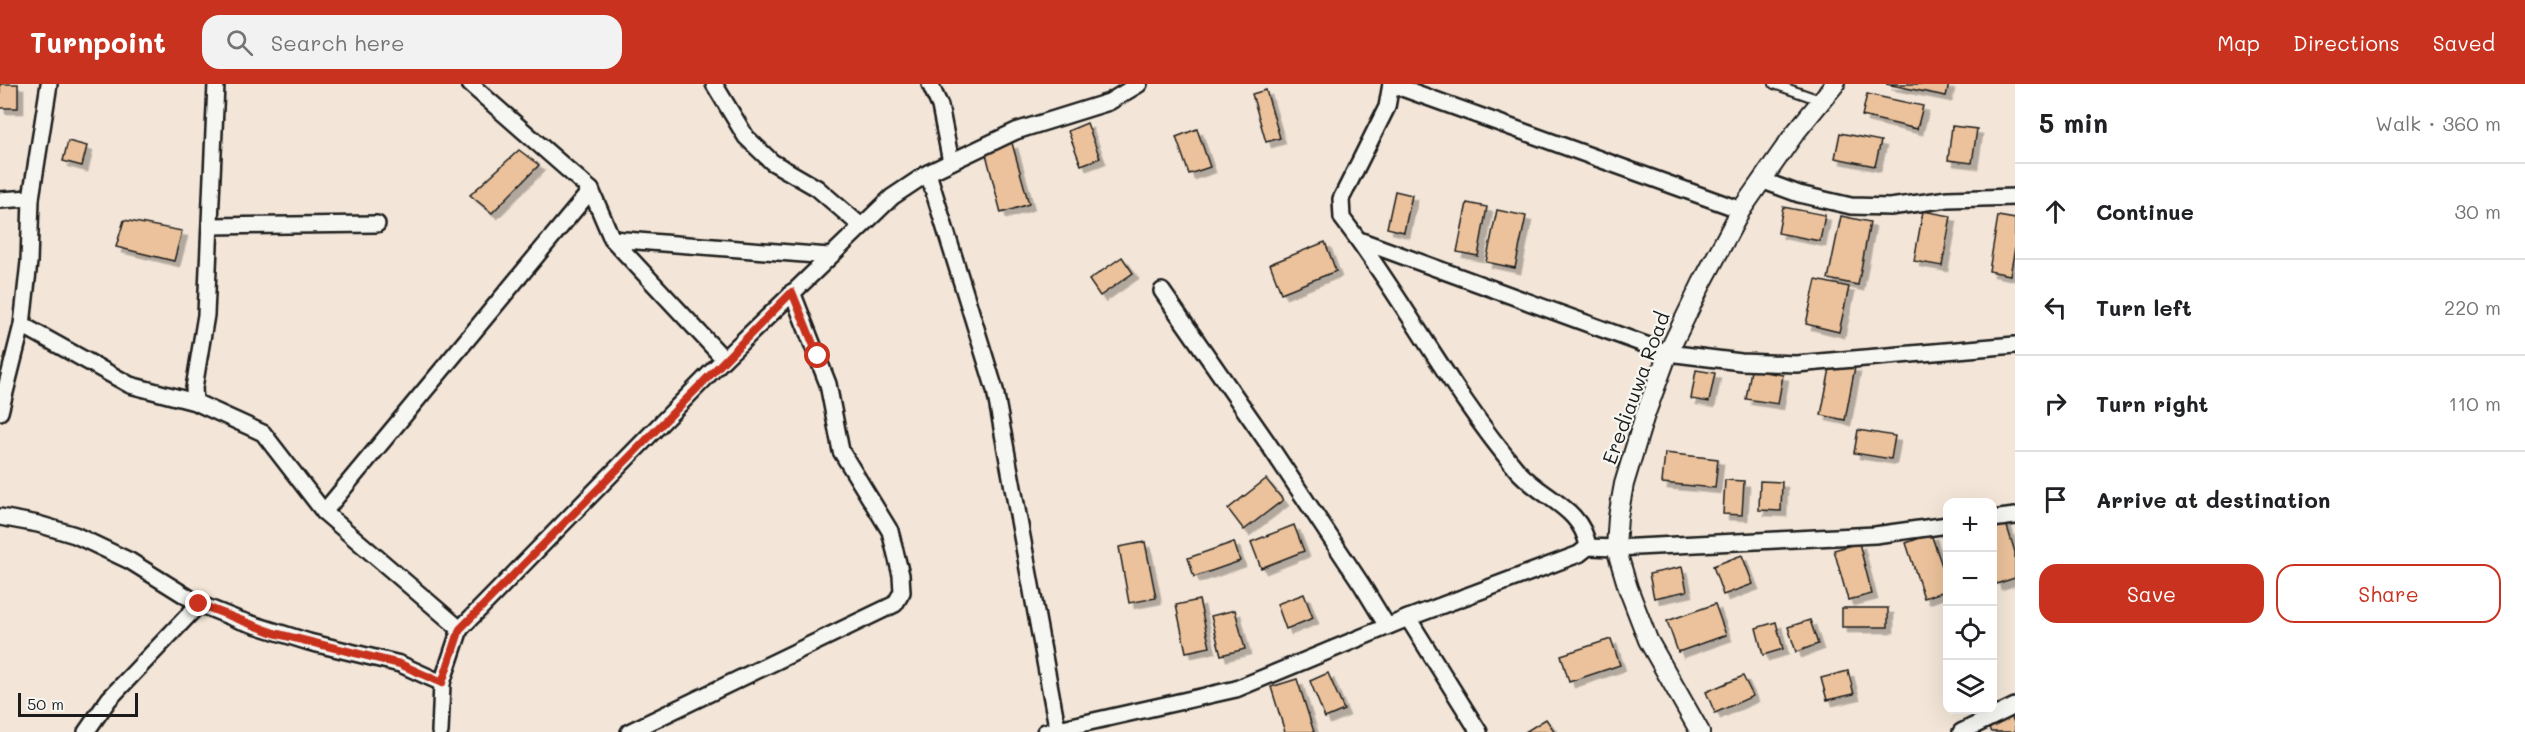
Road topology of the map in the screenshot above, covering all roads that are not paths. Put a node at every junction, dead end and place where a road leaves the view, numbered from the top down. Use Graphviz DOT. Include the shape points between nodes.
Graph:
graph roads {
  1 [pos="49,84"];
  2 [pos="216,84"];
  3 [pos="470,84"];
  4 [pos="714,84"];
  5 [pos="930,84"];
  6 [pos="1139,84"];
  7 [pos="1391,84"];
  8 [pos="1774,84"];
  9 [pos="1836,84"];
  10 [pos="1822,101"];
  11 [pos="951,162"];
  12 [pos="928,173"];
  13 [pos="1761,180"];
  14 [pos="591,190"];
  15 [pos="2015,197"];
  16 [pos="31,198"];
  17 [pos="0,200"];
  18 [pos="1741,210"];
  19 [pos="377,225"];
  20 [pos="210,226"];
  21 [pos="861,226"];
  22 [pos="612,239"];
  23 [pos="1359,240"];
  24 [pos="829,256"];
  25 [pos="1162,291"];
  26 [pos="792,292"];
  27 [pos="22,325"];
  28 [pos="2015,345"];
  29 [pos="1668,354"];
  30 [pos="724,359"];
  31 [pos="195,402"];
  32 [pos="0,412"];
  33 [pos="324,512"];
  34 [pos="2015,516"];
  35 [pos="0,517"];
  36 [pos="1997,518"];
  37 [pos="1943,526"];
  38 [pos="1588,547"];
  39 [pos="1616,548"];
  40 [pos="199,604"];
  41 [pos="1408,618"];
  42 [pos="1387,626"];
  43 [pos="460,629"];
  44 [pos="442,683"];
  45 [pos="443,706"];
  46 [pos="2015,706"];
  47 [pos="1053,731"];
  48 [pos="86,732"];
  49 [pos="440,732"];
  50 [pos="453,732"];
  51 [pos="629,732"];
  52 [pos="1479,732"];
  53 [pos="1700,732"];
  54 [pos="1961,732"];
  1 -- 16 [label="street"];
  2 -- 20 [label="street"];
  3 -- 14 [label="street"];
  4 -- 21 [label="street" via="746,137 772,162 817,188"];
  5 -- 11 [label="street" via="940,106"];
  6 -- 11 [label="street" via="1108,102 1016,131"];
  7 -- 18 [label="street"];
  7 -- 23 [label="street" via="1387,107 1341,199 1342,218"];
  8 -- 10 [label="lane"];
  9 -- 10 [label="street, Erediauwa Road"];
  10 -- 13 [label="street, Erediauwa Road"];
  11 -- 12 [label="street"];
  12 -- 21 [label="street" via="892,197"];
  12 -- 47 [label="street" via="994,390"];
  13 -- 15 [label="street" via="1851,206 1890,207 1948,199"];
  13 -- 18 [label="street, Erediauwa Road"];
  14 -- 22 [label="street"];
  14 -- 33 [label="street"];
  16 -- 17 [label="street"];
  16 -- 27 [label="street" via="30,261"];
  18 -- 29 [label="street, Erediauwa Road"];
  19 -- 20 [label="street"];
  20 -- 31 [label="street" via="206,315"];
  21 -- 24 [label="street"];
  22 -- 24 [label="street"];
  22 -- 30 [label="street"];
  23 -- 29 [label="street"];
  23 -- 38 [label="street" via="1497,447 1529,484 1574,516 1586,531"];
  24 -- 26 [label="street"];
  25 -- 42 [label="street"];
  26 -- 30 [label="street"];
  26 -- 51 [label="street" via="828,384 841,451 890,531 902,592 895,604"];
  27 -- 31 [label="street" via="130,385"];
  27 -- 32 [label="street"];
  28 -- 29 [label="street" via="1796,364"];
  29 -- 39 [label="street, Erediauwa Road" via="1624,484"];
  30 -- 43 [label="street"];
  31 -- 33 [label="street" via="263,433"];
  33 -- 43 [label="street"];
  34 -- 36 [label="street"];
  35 -- 40 [label="street" via="75,535 130,561"];
  37 -- 39 [label="street" via="1875,535"];
  38 -- 39 [label="street"];
  38 -- 41 [label="street" via="1579,554"];
  39 -- 53 [label="street, Erediauwa Road" via="1648,640"];
  40 -- 44 [label="street" via="274,633 400,664"];
  40 -- 48 [label="street" via="109,699"];
  41 -- 42 [label="street"];
  41 -- 52 [label="street"];
  42 -- 47 [label="street" via="1236,689"];
  43 -- 44 [label="street"];
  44 -- 45 [label="street"];
  45 -- 49 [label="street"];
  45 -- 50 [label="street"];
  46 -- 54 [label="street"];
}
